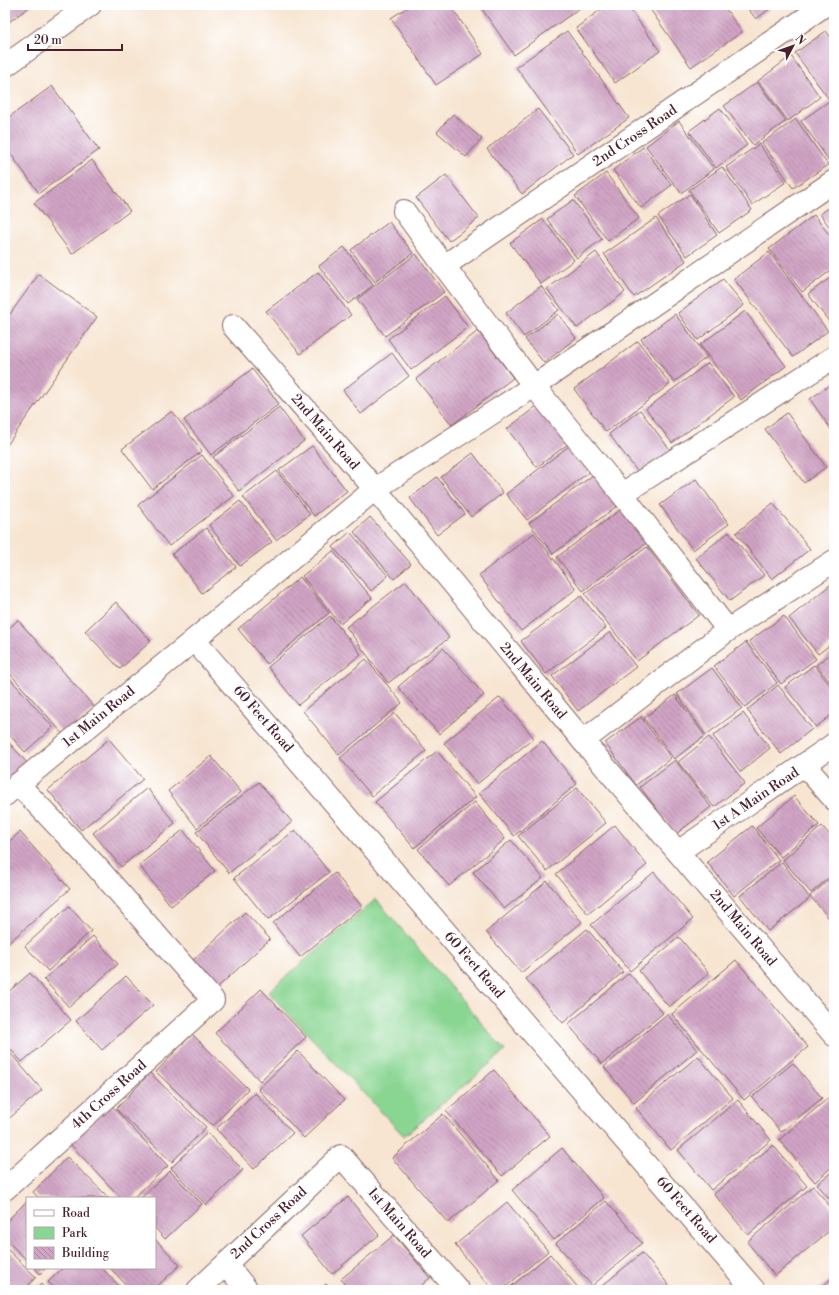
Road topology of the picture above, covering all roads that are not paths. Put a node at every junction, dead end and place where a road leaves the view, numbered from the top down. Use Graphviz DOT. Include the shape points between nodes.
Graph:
graph roads {
  1 [pos="90,5"];
  2 [pos="826,5"];
  3 [pos="5,66"];
  4 [pos="834,181"];
  5 [pos="404,211"];
  6 [pos="444,266"];
  7 [pos="233,326"];
  8 [pos="834,356"];
  9 [pos="534,386"];
  10 [pos="374,489"];
  11 [pos="622,494"];
  12 [pos="834,561"];
  13 [pos="728,630"];
  14 [pos="194,640"];
  15 [pos="583,741"];
  16 [pos="834,744"];
  17 [pos="805,766"];
  18 [pos="11,790"];
  19 [pos="834,799"];
  20 [pos="678,852"];
  21 [pos="834,1035"];
  22 [pos="341,1156"];
  23 [pos="5,1189"];
  24 [pos="226,1264"];
  25 [pos="198,1290"];
  26 [pos="247,1290"];
  27 [pos="458,1290"];
  28 [pos="754,1290"];
  1 -- 3 [label="street"];
  2 -- 6 [label="street, 2nd Cross Road"];
  4 -- 9 [label="street, 1st Main Road"];
  5 -- 6 [label="street"];
  6 -- 9 [label="street"];
  7 -- 10 [label="street, 2nd Main Road"];
  8 -- 11 [label="street"];
  9 -- 10 [label="street, 1st Main Road"];
  9 -- 11 [label="street"];
  10 -- 14 [label="street, 1st Main Road"];
  10 -- 15 [label="street, 2nd Main Road"];
  11 -- 13 [label="street"];
  12 -- 13 [label="street"];
  13 -- 15 [label="street"];
  14 -- 18 [label="street, 1st Main Road"];
  14 -- 28 [label="street, 60 Feet Road"];
  15 -- 20 [label="street, 2nd Main Road"];
  16 -- 17 [label="street, 1st A Main Road"];
  17 -- 19 [label="street"];
  17 -- 20 [label="street, 1st A Main Road"];
  18 -- 23 [label="street, 4th Cross Road" via="95,864 213,1000"];
  20 -- 21 [label="street, 2nd Main Road"];
  22 -- 24 [label="street, 2nd Cross Road"];
  22 -- 27 [label="street, 1st Main Road"];
  24 -- 25 [label="street, 2nd Cross Road"];
  24 -- 26 [label="street"];
}
